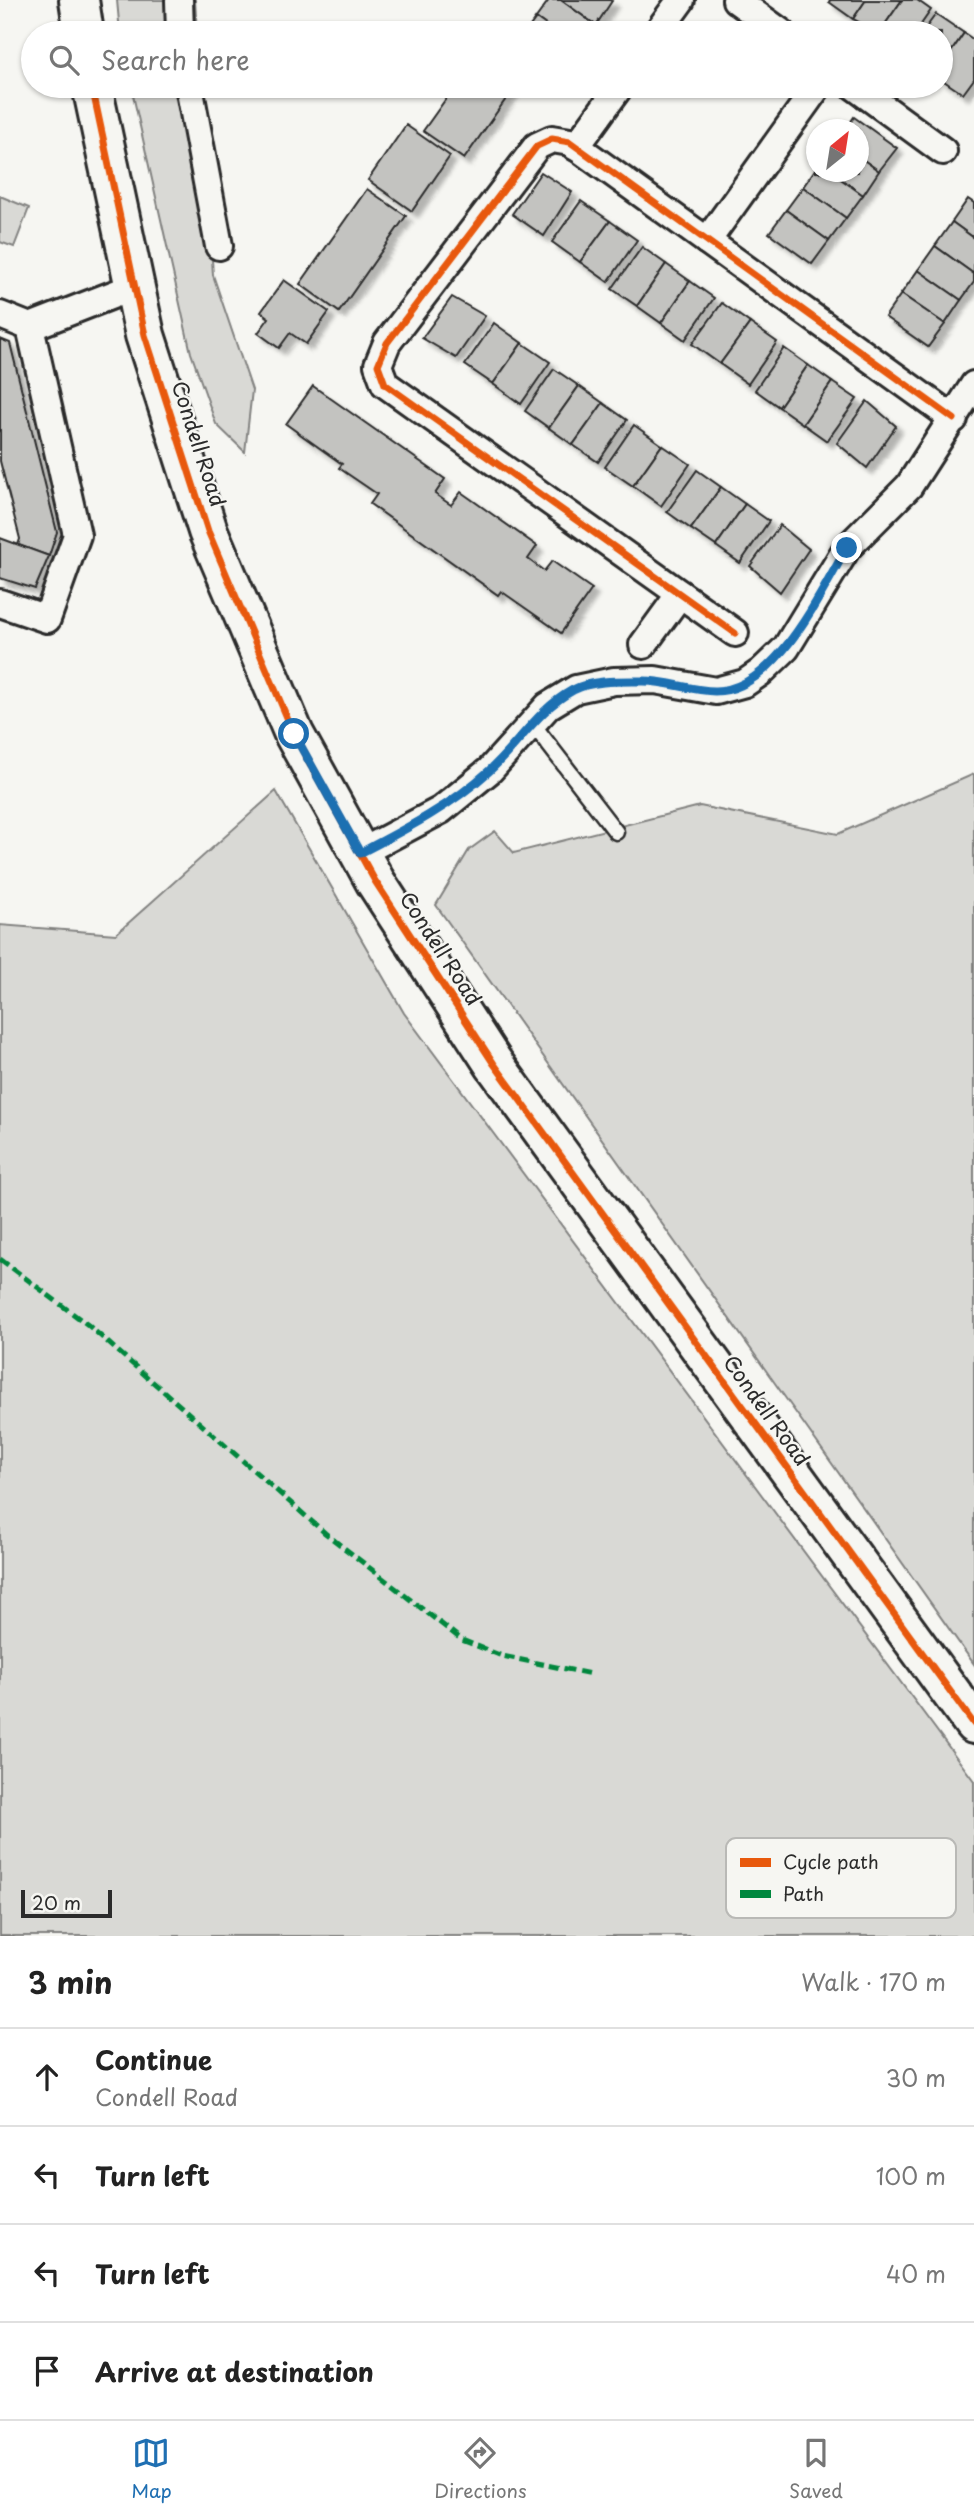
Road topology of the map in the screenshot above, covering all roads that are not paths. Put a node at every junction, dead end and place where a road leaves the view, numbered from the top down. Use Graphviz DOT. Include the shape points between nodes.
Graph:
graph roads {
  1 [pos="79,0"];
  2 [pos="178,0"];
  3 [pos="681,0"];
  4 [pos="736,0"];
  5 [pos="82,21"];
  6 [pos="179,21"];
  7 [pos="666,21"];
  8 [pos="765,21"];
  9 [pos="95,98"];
  10 [pos="191,98"];
  11 [pos="611,98"];
  12 [pos="809,98"];
  13 [pos="870,98"];
  14 [pos="576,147"];
  15 [pos="943,151"];
  16 [pos="707,241"];
  17 [pos="219,246"];
  18 [pos="134,286"];
  19 [pos="0,315"];
  20 [pos="30,327"];
  21 [pos="974,385"];
  22 [pos="954,419"];
  23 [pos="680,594"];
  24 [pos="0,603"];
  25 [pos="735,633"];
  26 [pos="643,645"];
  27 [pos="531,723"];
  28 [pos="616,832"];
  29 [pos="360,853"];
  30 [pos="974,1724"];
  1 -- 5 [label="main road"];
  2 -- 6 [label="street"];
  3 -- 7 [label="street"];
  4 -- 8 [label="street"];
  9 -- 18 [label="main road, Condell Road"];
  10 -- 17 [label="street"];
  11 -- 14 [label="street"];
  12 -- 16 [label="street"];
  13 -- 15 [label="street"];
  14 -- 16 [label="street"];
  14 -- 23 [label="street" via="552,139 537,146 387,343 378,365 385,384 396,394"];
  16 -- 22 [label="street"];
  18 -- 20 [label="street"];
  18 -- 29 [label="main road, Condell Road" via="145,335 208,531 294,734"];
  19 -- 20 [label="street"];
  20 -- 24 [label="street" via="77,535 47,619"];
  21 -- 22 [label="street"];
  22 -- 27 [label="street" via="909,486 847,548 786,648 761,672 745,683 716,691 655,680 614,681 576,689"];
  23 -- 25 [label="street"];
  23 -- 26 [label="street"];
  27 -- 28 [label="lane"];
  27 -- 29 [label="street" via="490,770 441,810"];
  29 -- 30 [label="main road, Condell Road" via="494,1065"];
}
